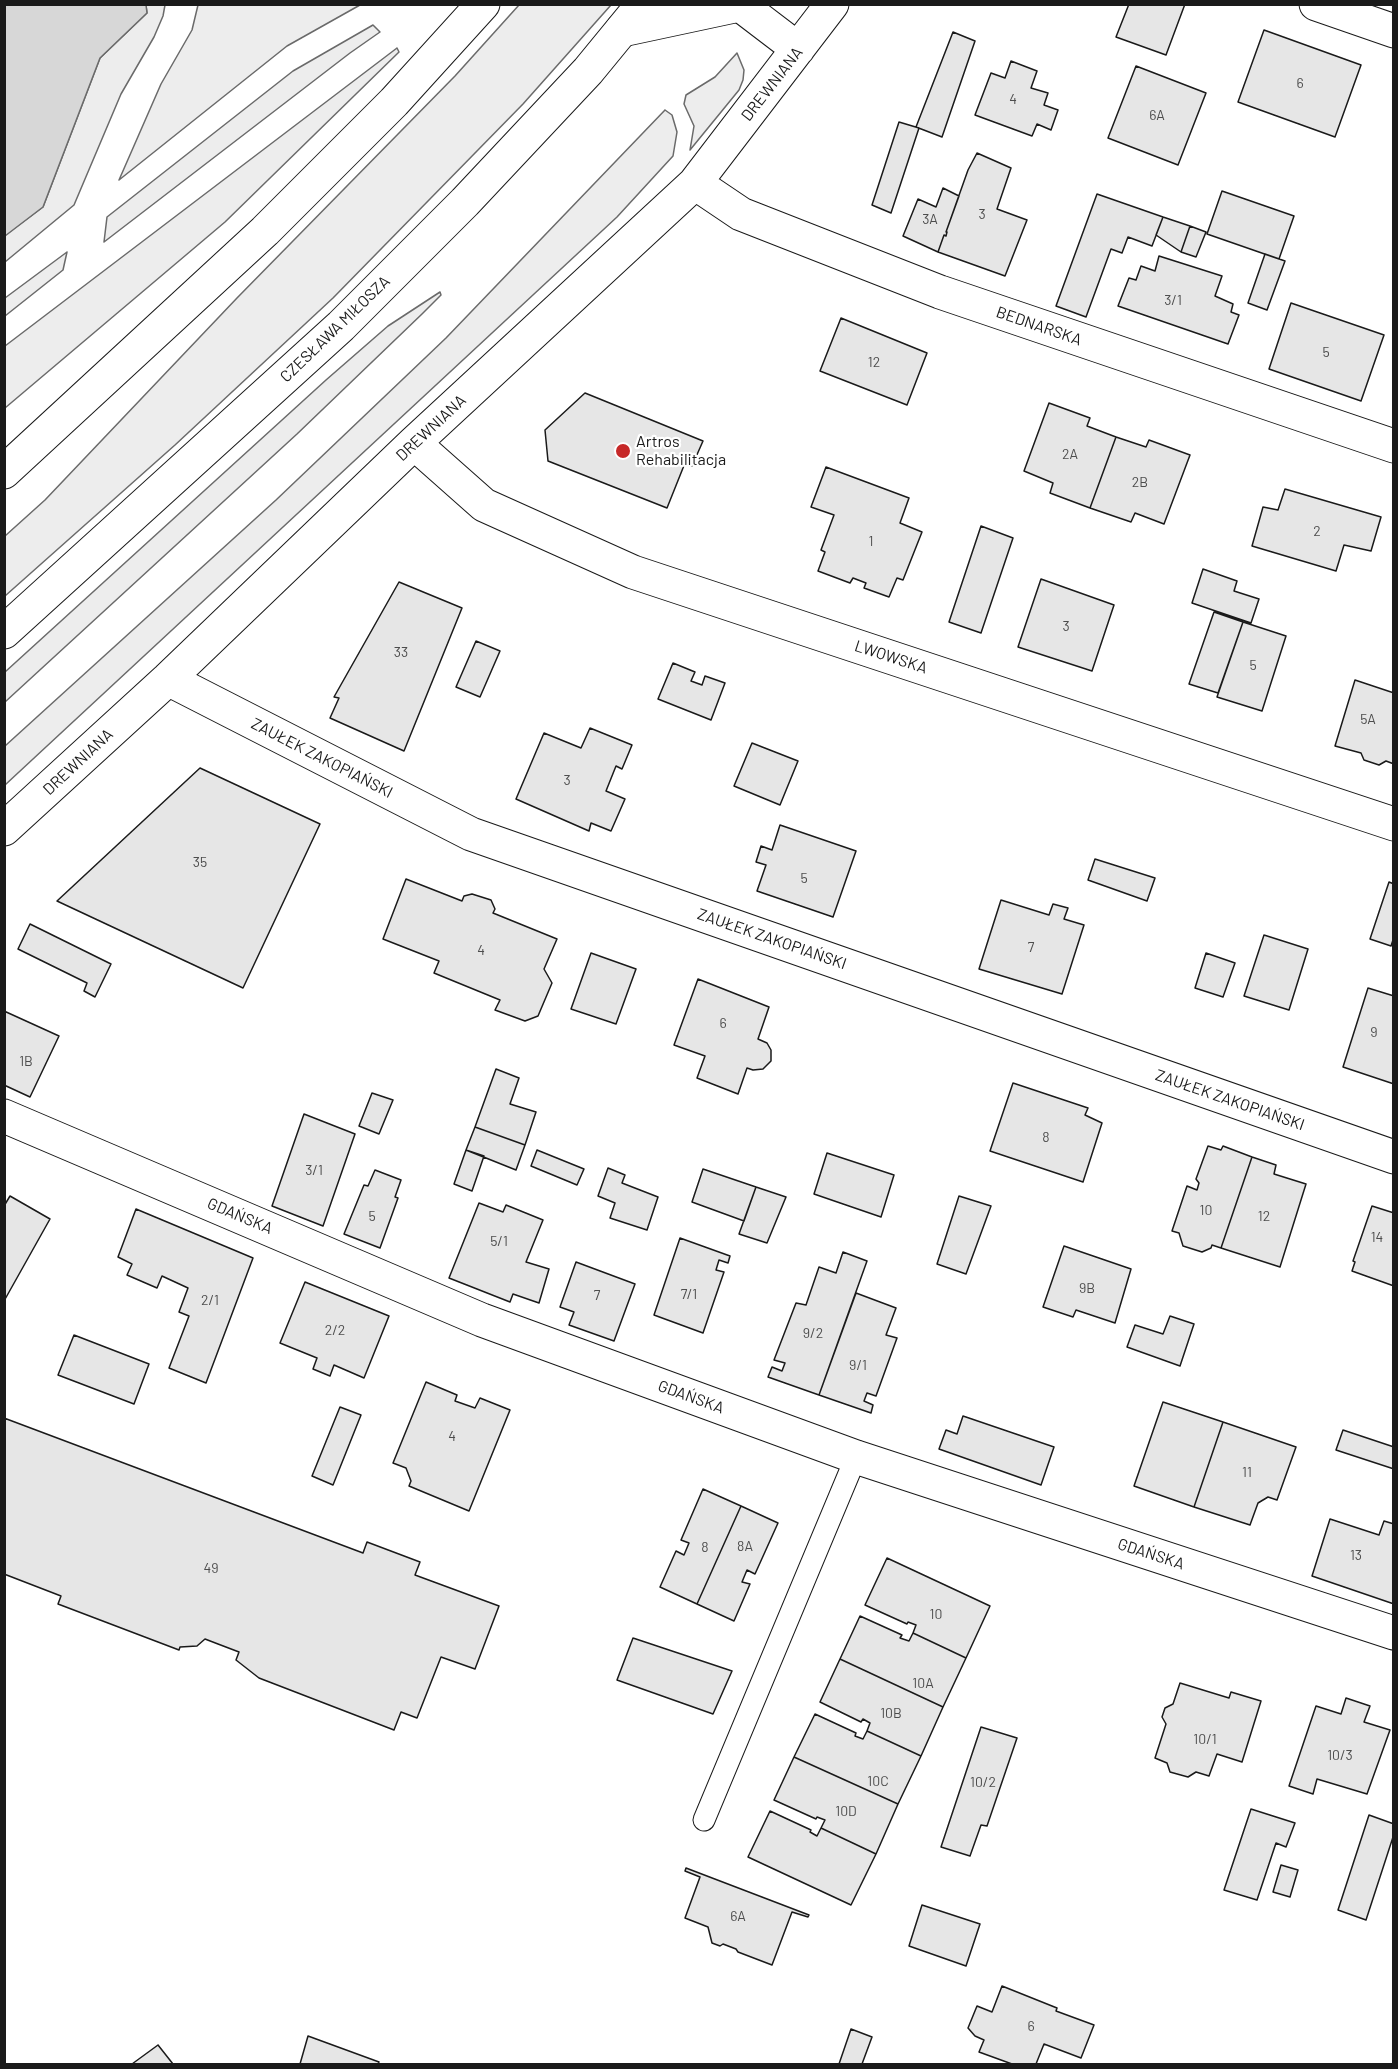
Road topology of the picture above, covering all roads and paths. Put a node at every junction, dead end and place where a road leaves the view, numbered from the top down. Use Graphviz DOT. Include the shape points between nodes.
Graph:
graph roads {
  1 [pos="483,4"];
  2 [pos="643,4"];
  3 [pos="832,4"];
  4 [pos="1316,4"];
  5 [pos="739,5"];
  6 [pos="622,30"];
  7 [pos="1394,31"];
  8 [pos="798,49"];
  9 [pos="696,183"];
  10 [pos="414,443"];
  11 [pos="1394,446"];
  12 [pos="4,472"];
  13 [pos="4,632"];
  14 [pos="168,679"];
  15 [pos="1394,824"];
  16 [pos="4,829"];
  17 [pos="4,1116"];
  18 [pos="1394,1157"];
  19 [pos="856,1457"];
  20 [pos="1394,1633"];
  21 [pos="704,1820"];
  1 -- 12 [label="street" via="394,102 265,231"];
  2 -- 6 [label="street, CZESŁAWA MIŁOSZA"];
  3 -- 8 [label="street, DREWNIANA"];
  4 -- 7 [label="street"];
  5 -- 6 [label="street"];
  5 -- 8 [label="street"];
  6 -- 13 [label="street, CZESŁAWA MIŁOSZA" via="465,202 341,326"];
  8 -- 9 [label="street, DREWNIANA"];
  9 -- 10 [label="street, DREWNIANA"];
  9 -- 11 [label="street, BEDNARSKA" via="741,214 939,292"];
  10 -- 14 [label="street, DREWNIANA"];
  10 -- 15 [label="street, LWOWSKA" via="484,505 633,572"];
  14 -- 16 [label="street, DREWNIANA"];
  14 -- 18 [label="street, ZAUŁEK ZAKOPIAŃSKI" via="471,834"];
  17 -- 19 [label="street, GDAŃSKA" via="482,1320"];
  19 -- 20 [label="street, GDAŃSKA"];
  19 -- 21 [label="lane"];
}
